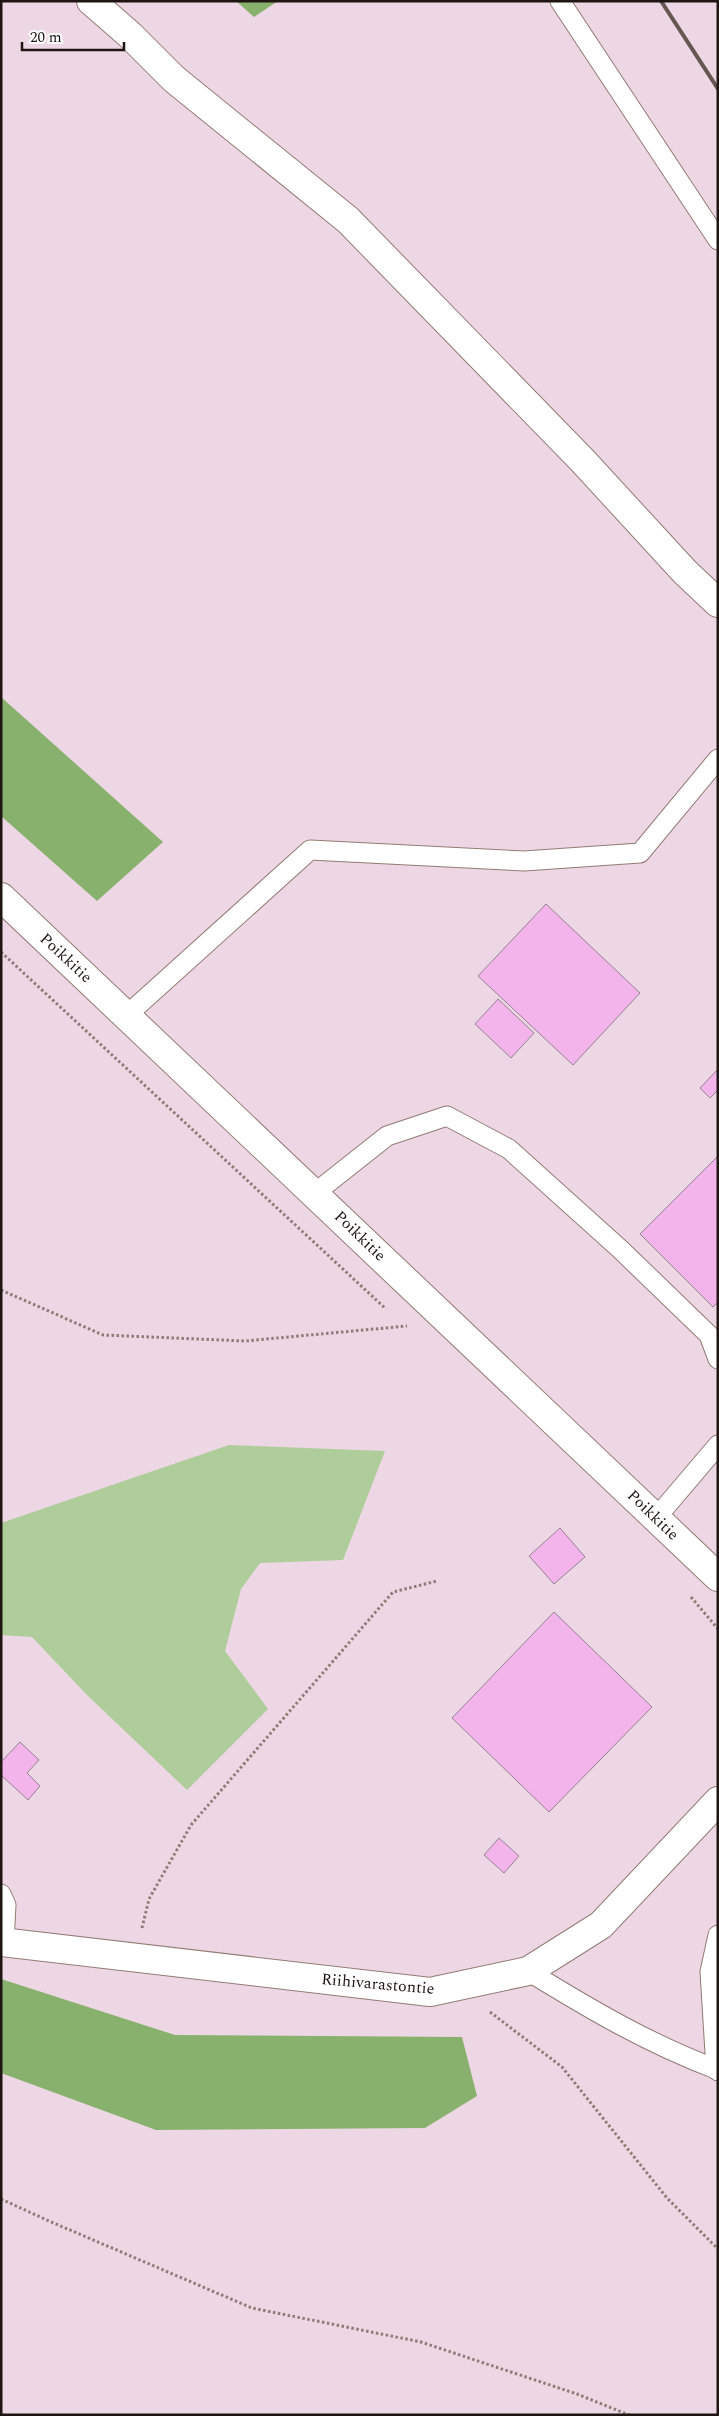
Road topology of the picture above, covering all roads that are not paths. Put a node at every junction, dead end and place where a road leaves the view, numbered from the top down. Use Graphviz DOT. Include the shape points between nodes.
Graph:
graph roads {
  1 [pos="91,1"];
  2 [pos="560,1"];
  3 [pos="718,240"];
  4 [pos="685,572"];
  5 [pos="718,581"];
  6 [pos="718,603"];
  7 [pos="718,759"];
  8 [pos="1,897"];
  9 [pos="127,1015"];
  10 [pos="315,1193"];
  11 [pos="718,1359"];
  12 [pos="718,1445"];
  13 [pos="656,1518"];
  14 [pos="718,1577"];
  15 [pos="718,1801"];
  16 [pos="1,1894"];
  17 [pos="718,1934"];
  18 [pos="2,1942"];
  19 [pos="528,1971"];
  20 [pos="717,2070"];
  1 -- 4 [label="street" via="174,79 348,220 582,460"];
  2 -- 3 [label="lane"];
  4 -- 5 [label="lane"];
  4 -- 6 [label="street"];
  7 -- 9 [label="lane" via="640,853 524,861 310,850"];
  8 -- 9 [label="street, Poikkitie"];
  9 -- 10 [label="street, Poikkitie"];
  10 -- 11 [label="lane" via="387,1136 447,1116 509,1149 709,1334"];
  10 -- 13 [label="street, Poikkitie"];
  12 -- 13 [label="lane"];
  13 -- 14 [label="street, Poikkitie"];
  15 -- 19 [label="street, Riihivarastontie" via="601,1925"];
  16 -- 18 [label="lane" via="6,1905"];
  17 -- 20 [label="lane" via="710,1972"];
  18 -- 19 [label="street, Riihivarastontie" via="430,1992"];
  19 -- 20 [label="lane" via="670,2052"];
}
